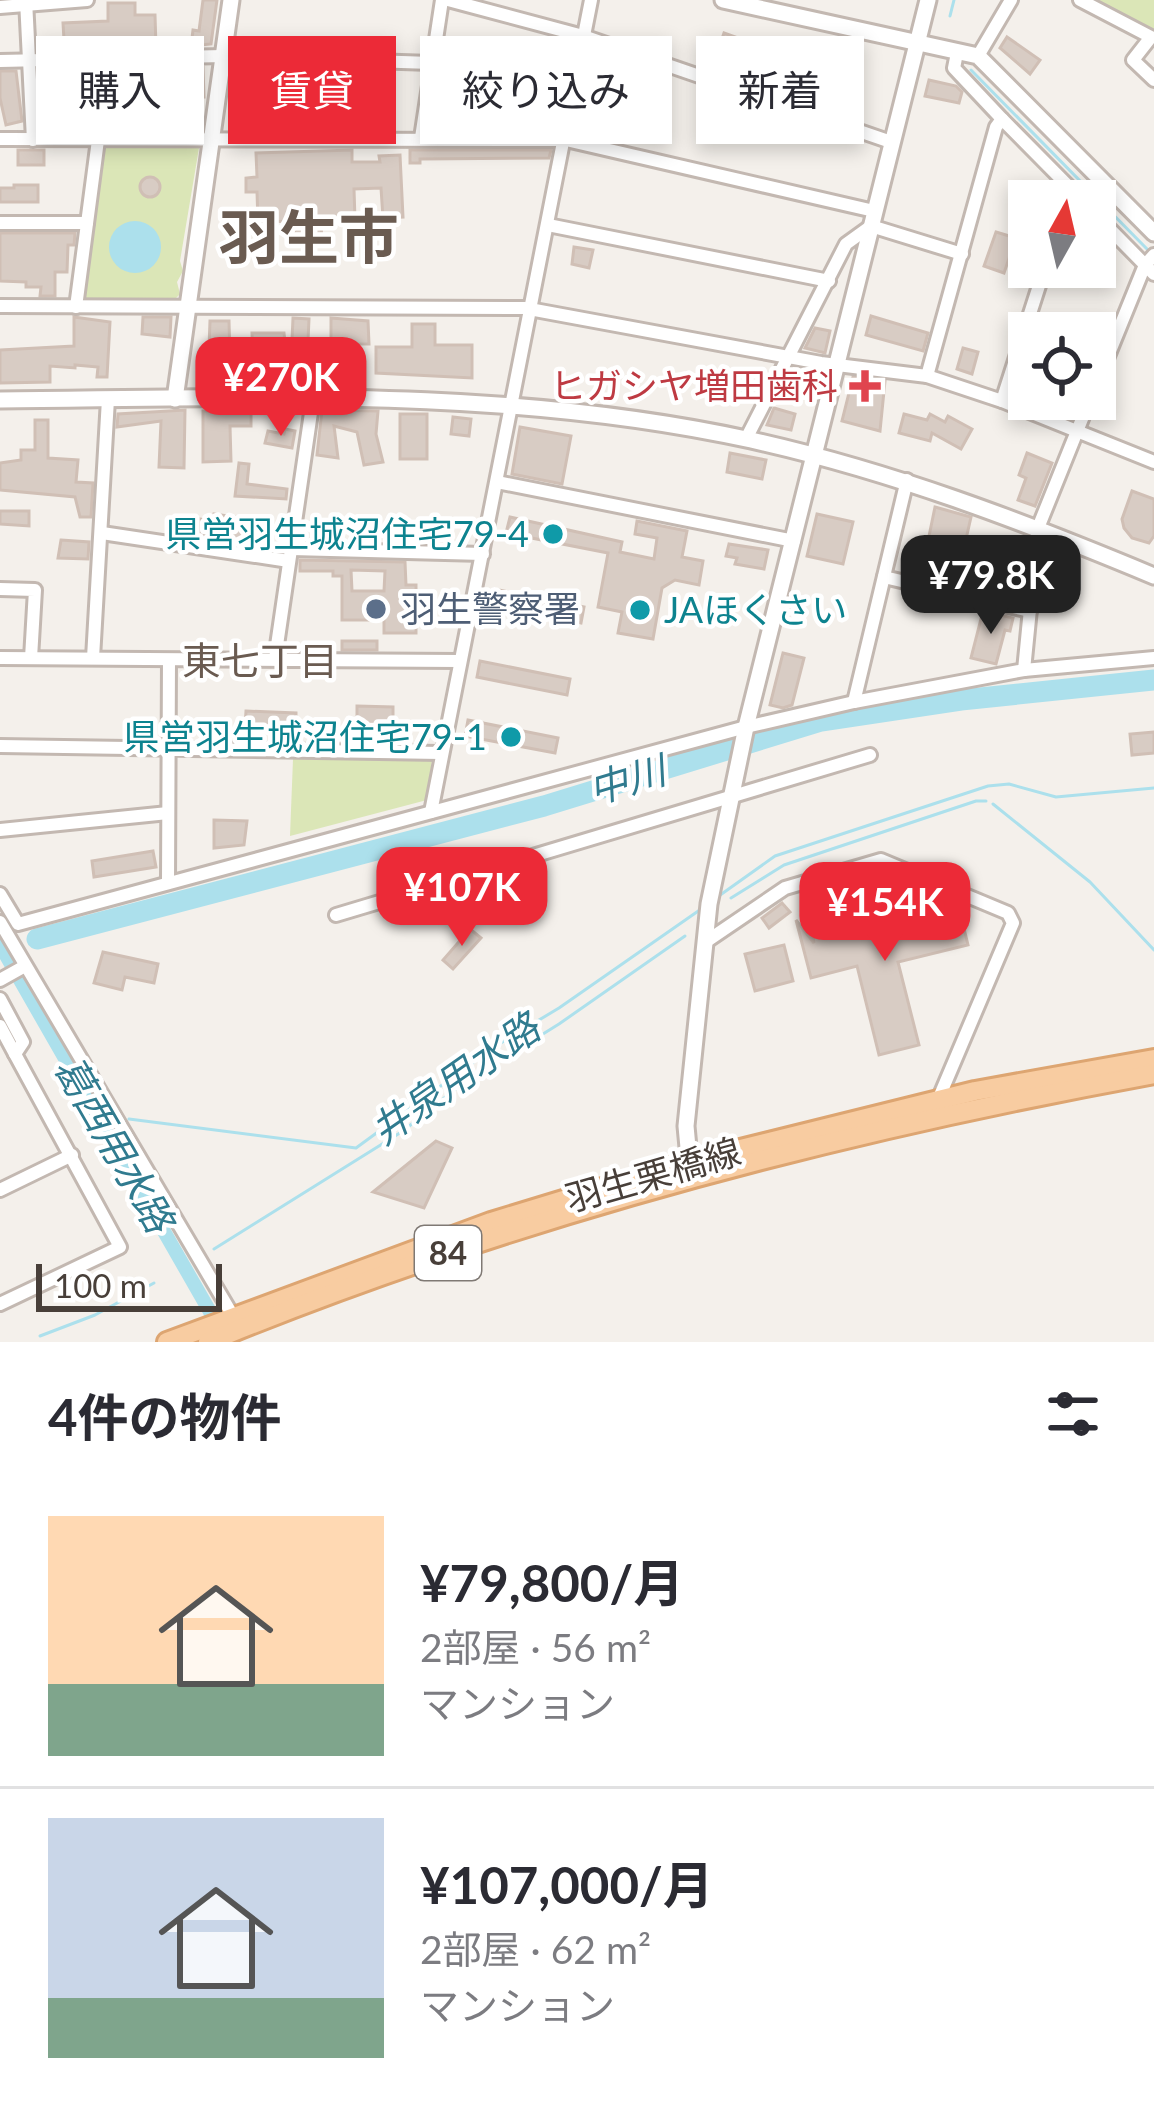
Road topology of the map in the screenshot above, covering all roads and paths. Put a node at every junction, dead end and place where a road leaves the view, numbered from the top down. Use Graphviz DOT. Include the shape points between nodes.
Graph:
graph roads {
  1 [pos="87,0"];
  2 [pos="231,0"];
  3 [pos="445,0"];
  4 [pos="591,0"];
  5 [pos="724,0"];
  6 [pos="1011,0"];
  7 [pos="1080,0"];
  8 [pos="26,1"];
  9 [pos="926,1"];
  10 [pos="0,7"];
  11 [pos="437,36"];
  12 [pos="584,36"];
  13 [pos="916,41"];
  14 [pos="957,53"];
  15 [pos="223,56"];
  16 [pos="978,56"];
  17 [pos="29,60"];
  18 [pos="0,61"];
  19 [pos="420,63"];
  20 [pos="672,66"];
  21 [pos="1154,80"];
  22 [pos="1002,118"];
  23 [pos="420,137"];
  24 [pos="0,139"];
  25 [pos="204,139"];
  26 [pos="212,139"];
  27 [pos="33,140"];
  28 [pos="892,142"];
  29 [pos="97,144"];
  30 [pos="565,144"];
  31 [pos="582,144"];
  32 [pos="1056,180"];
  33 [pos="872,218"];
  34 [pos="0,223"];
  35 [pos="87,223"];
  36 [pos="548,225"];
  37 [pos="1116,233"];
  38 [pos="1154,233"];
  39 [pos="962,254"];
  40 [pos="1151,265"];
  41 [pos="829,281"];
  42 [pos="1039,288"];
  43 [pos="0,306"];
  44 [pos="76,307"];
  45 [pos="188,308"];
  46 [pos="531,309"];
  47 [pos="1116,342"];
  48 [pos="789,357"];
  49 [pos="838,364"];
  50 [pos="927,376"];
  51 [pos="108,399"];
  52 [pos="175,399"];
  53 [pos="313,399"];
  54 [pos="0,400"];
  55 [pos="1003,401"];
  56 [pos="512,405"];
  57 [pos="1082,420"];
  58 [pos="1077,433"];
  59 [pos="746,439"];
  60 [pos="815,455"];
  61 [pos="1154,462"];
  62 [pos="907,480"];
  63 [pos="497,482"];
  64 [pos="1038,528"];
  65 [pos="102,532"];
  66 [pos="794,541"];
  67 [pos="483,554"];
  68 [pos="290,555"];
  69 [pos="1154,576"];
  70 [pos="884,577"];
  71 [pos="0,589"];
  72 [pos="1030,611"];
  73 [pos="0,658"];
  74 [pos="31,658"];
  75 [pos="93,658"];
  76 [pos="1154,658"];
  77 [pos="274,659"];
  78 [pos="169,660"];
  79 [pos="460,661"];
  80 [pos="1024,670"];
  81 [pos="854,702"];
  82 [pos="746,728"];
  83 [pos="0,746"];
  84 [pos="169,749"];
  85 [pos="441,753"];
  86 [pos="870,755"];
  87 [pos="732,797"];
  88 [pos="431,812"];
  89 [pos="168,813"];
  90 [pos="0,830"];
  91 [pos="168,882"];
  92 [pos="0,894"];
  93 [pos="336,915"];
  94 [pos="0,922"];
  95 [pos="704,944"];
  96 [pos="25,966"];
  97 [pos="0,980"];
  98 [pos="0,998"];
  99 [pos="0,1026"];
  100 [pos="15,1054"];
  101 [pos="1154,1059"];
  102 [pos="1154,1074"];
  103 [pos="938,1100"];
  104 [pos="72,1155"];
  105 [pos="690,1170"];
  106 [pos="0,1190"];
  107 [pos="0,1304"];
  108 [pos="240,1329"];
  109 [pos="167,1342"];
  110 [pos="208,1342"];
  1 -- 8 [label="street"];
  2 -- 15 [label="street"];
  3 -- 11 [label="street"];
  3 -- 12 [label="street"];
  4 -- 12 [label="street"];
  5 -- 13 [label="street"];
  6 -- 16 [label="street"];
  7 -- 21 [label="street" via="1151,37 1133,60"];
  8 -- 10 [label="street"];
  8 -- 17 [label="street"];
  9 -- 13 [label="street"];
  13 -- 14 [label="street"];
  13 -- 28 [label="street"];
  14 -- 16 [label="street"];
  14 -- 22 [label="street" via="954,68"];
  15 -- 17 [label="street"];
  15 -- 19 [label="street"];
  15 -- 26 [label="street"];
  16 -- 38 [label="street"];
  17 -- 18 [label="street"];
  17 -- 27 [label="street"];
  20 -- 28 [label="street"];
  22 -- 32 [label="street"];
  22 -- 39 [label="street"];
  23 -- 26 [label="street"];
  24 -- 27 [label="street"];
  25 -- 26 [label="street"];
  26 -- 45 [label="street"];
  28 -- 33 [label="street"];
  29 -- 35 [label="street"];
  30 -- 36 [label="street"];
  31 -- 33 [label="street"];
  33 -- 39 [label="street"];
  33 -- 41 [label="street" via="845,244"];
  33 -- 49 [label="street"];
  34 -- 35 [label="street"];
  35 -- 44 [label="street"];
  36 -- 41 [label="street"];
  36 -- 46 [label="street"];
  37 -- 40 [label="street"];
  39 -- 50 [label="street"];
  40 -- 47 [label="street"];
  41 -- 48 [label="street"];
  42 -- 55 [label="street"];
  43 -- 44 [label="street"];
  44 -- 45 [label="street"];
  45 -- 46 [label="street"];
  45 -- 52 [label="street"];
  46 -- 48 [label="street"];
  46 -- 56 [label="street"];
  48 -- 49 [label="street"];
  48 -- 59 [label="street"];
  49 -- 50 [label="street"];
  49 -- 60 [label="street"];
  50 -- 55 [label="street"];
  51 -- 52 [label="street"];
  51 -- 54 [label="street"];
  51 -- 65 [label="street"];
  52 -- 53 [label="street"];
  53 -- 56 [label="street"];
  53 -- 68 [label="street"];
  55 -- 58 [label="street"];
  56 -- 59 [label="street"];
  56 -- 63 [label="street"];
  57 -- 58 [label="street"];
  58 -- 61 [label="street"];
  58 -- 64 [label="street"];
  59 -- 60 [label="street"];
  60 -- 62 [label="street"];
  60 -- 66 [label="street"];
  62 -- 64 [label="street"];
  62 -- 70 [label="street"];
  63 -- 66 [label="street"];
  63 -- 67 [label="street"];
  64 -- 69 [label="street"];
  64 -- 72 [label="street"];
  65 -- 68 [label="street"];
  65 -- 75 [label="street"];
  66 -- 82 [label="street"];
  67 -- 68 [label="street"];
  67 -- 79 [label="street"];
  68 -- 77 [label="street"];
  70 -- 72 [label="street"];
  70 -- 81 [label="street"];
  71 -- 74 [label="street" via="35,590"];
  72 -- 80 [label="street"];
  73 -- 74 [label="street"];
  74 -- 75 [label="street"];
  75 -- 78 [label="street"];
  76 -- 80 [label="street"];
  77 -- 78 [label="street"];
  77 -- 79 [label="street"];
  78 -- 84 [label="street"];
  79 -- 85 [label="street"];
  80 -- 81 [label="street"];
  81 -- 82 [label="street"];
  82 -- 87 [label="street"];
  82 -- 88 [label="street"];
  83 -- 84 [label="street"];
  84 -- 85 [label="street"];
  84 -- 89 [label="street"];
  85 -- 88 [label="street"];
  86 -- 87 [label="street"];
  87 -- 93 [label="street"];
  87 -- 95 [label="street"];
  88 -- 91 [label="street"];
  89 -- 90 [label="street"];
  89 -- 91 [label="street"];
  91 -- 92 [label="street" via="18,924"];
  94 -- 96 [label="street"];
  95 -- 103 [label="street" via="784,887 881,860 1007,914 1013,923"];
  95 -- 105 [label="street" via="686,1126"];
  96 -- 97 [label="street"];
  96 -- 108 [label="street"];
  98 -- 100 [label="street" via="23,1042"];
  99 -- 100 [label="street"];
  100 -- 104 [label="street"];
  101 -- 103 [label="main road, 羽生栗橋線 / 84"];
  102 -- 105 [label="main road, 羽生栗橋線 / 84"];
  103 -- 105 [label="main road, 羽生栗橋線 / 84"];
  104 -- 106 [label="street"];
  104 -- 107 [label="street" via="120,1246"];
  105 -- 108 [label="main road, 羽生栗橋線 / 84" via="491,1222"];
  108 -- 109 [label="main road, 羽生栗橋線 / 84"];
  108 -- 110 [label="main road, 羽生栗橋線 / 84"];
}
